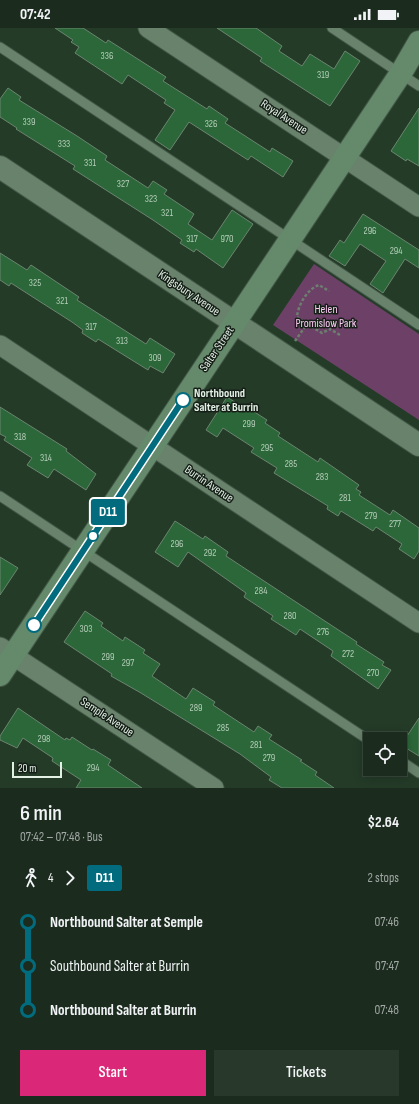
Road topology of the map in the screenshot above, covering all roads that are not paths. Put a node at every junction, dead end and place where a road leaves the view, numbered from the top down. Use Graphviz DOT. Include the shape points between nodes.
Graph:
graph roads {
  1 [pos="148,28"];
  2 [pos="332,28"];
  3 [pos="419,42"];
  4 [pos="0,47"];
  5 [pos="401,73"];
  6 [pos="419,86"];
  7 [pos="345,157"];
  8 [pos="0,167"];
  9 [pos="419,207"];
  10 [pos="291,239"];
  11 [pos="234,323"];
  12 [pos="419,325"];
  13 [pos="0,345"];
  14 [pos="419,444"];
  15 [pos="152,446"];
  16 [pos="0,496"];
  17 [pos="82,551"];
  18 [pos="419,623"];
  19 [pos="7,651"];
  20 [pos="0,675"];
  21 [pos="363,736"];
  22 [pos="407,765"];
  23 [pos="419,773"];
  24 [pos="214,788"];
  1 -- 7 [label="street, Royal Avenue"];
  2 -- 5 [label="lane"];
  3 -- 5 [label="main road, Salter Street"];
  4 -- 10 [label="lane"];
  5 -- 6 [label="lane"];
  5 -- 7 [label="main road, Salter Street"];
  7 -- 9 [label="street, Royal Avenue"];
  7 -- 10 [label="main road, Salter Street"];
  8 -- 11 [label="street, Kingsbury Avenue"];
  10 -- 11 [label="main road, Salter Street"];
  10 -- 12 [label="lane"];
  11 -- 14 [label="street, Kingsbury Avenue"];
  11 -- 15 [label="main road, Salter Street"];
  13 -- 15 [label="street, Burrin Avenue"];
  15 -- 17 [label="main road, Salter Street"];
  15 -- 18 [label="street, Burrin Avenue"];
  16 -- 17 [label="lane"];
  17 -- 19 [label="main road, Salter Street"];
  17 -- 21 [label="lane"];
  19 -- 20 [label="main road, Salter Street"];
  19 -- 24 [label="street, Semple Avenue"];
  22 -- 23 [label="lane"];
}
